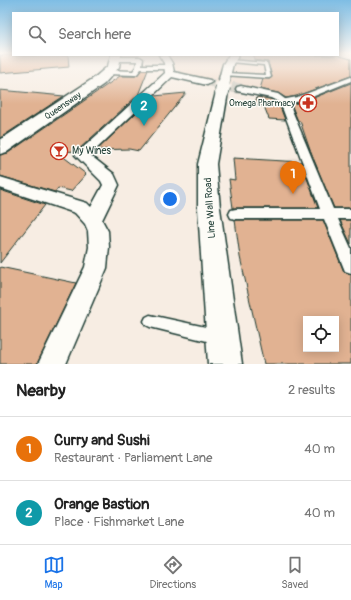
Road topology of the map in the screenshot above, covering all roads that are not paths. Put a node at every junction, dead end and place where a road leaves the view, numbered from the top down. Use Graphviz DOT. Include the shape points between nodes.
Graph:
graph roads {
  1 [pos="107,70"];
  2 [pos="129,70"];
  3 [pos="137,70"];
  4 [pos="169,70"];
  5 [pos="228,70"];
  6 [pos="267,70"];
  7 [pos="351,79"];
  8 [pos="224,83"];
  9 [pos="284,102"];
  10 [pos="0,148"];
  11 [pos="0,182"];
  12 [pos="328,213"];
  13 [pos="236,214"];
  14 [pos="351,214"];
  15 [pos="93,220"];
  16 [pos="351,266"];
  17 [pos="150,321"];
  18 [pos="222,338"];
  19 [pos="52,364"];
  20 [pos="225,364"];
  1 -- 10 [label="main road, Queensway" via="99,81"];
  2 -- 3 [label="street" via="135,73"];
  4 -- 8 [label="street"];
  4 -- 15 [label="street" via="82,155 108,178 111,185"];
  5 -- 8 [label="street, Line Wall Road"];
  6 -- 8 [label="lane" via="269,77"];
  7 -- 9 [label="street" via="299,99"];
  8 -- 9 [label="street" via="274,96"];
  8 -- 18 [label="street, Line Wall Road" via="207,164"];
  9 -- 12 [label="street"];
  11 -- 15 [label="street" via="81,208"];
  12 -- 13 [label="street"];
  12 -- 14 [label="street"];
  12 -- 16 [label="street"];
  15 -- 19 [label="street" via="98,231 99,247 96,268"];
  17 -- 18 [label="lane"];
  18 -- 20 [label="street, Line Wall Road"];
}
